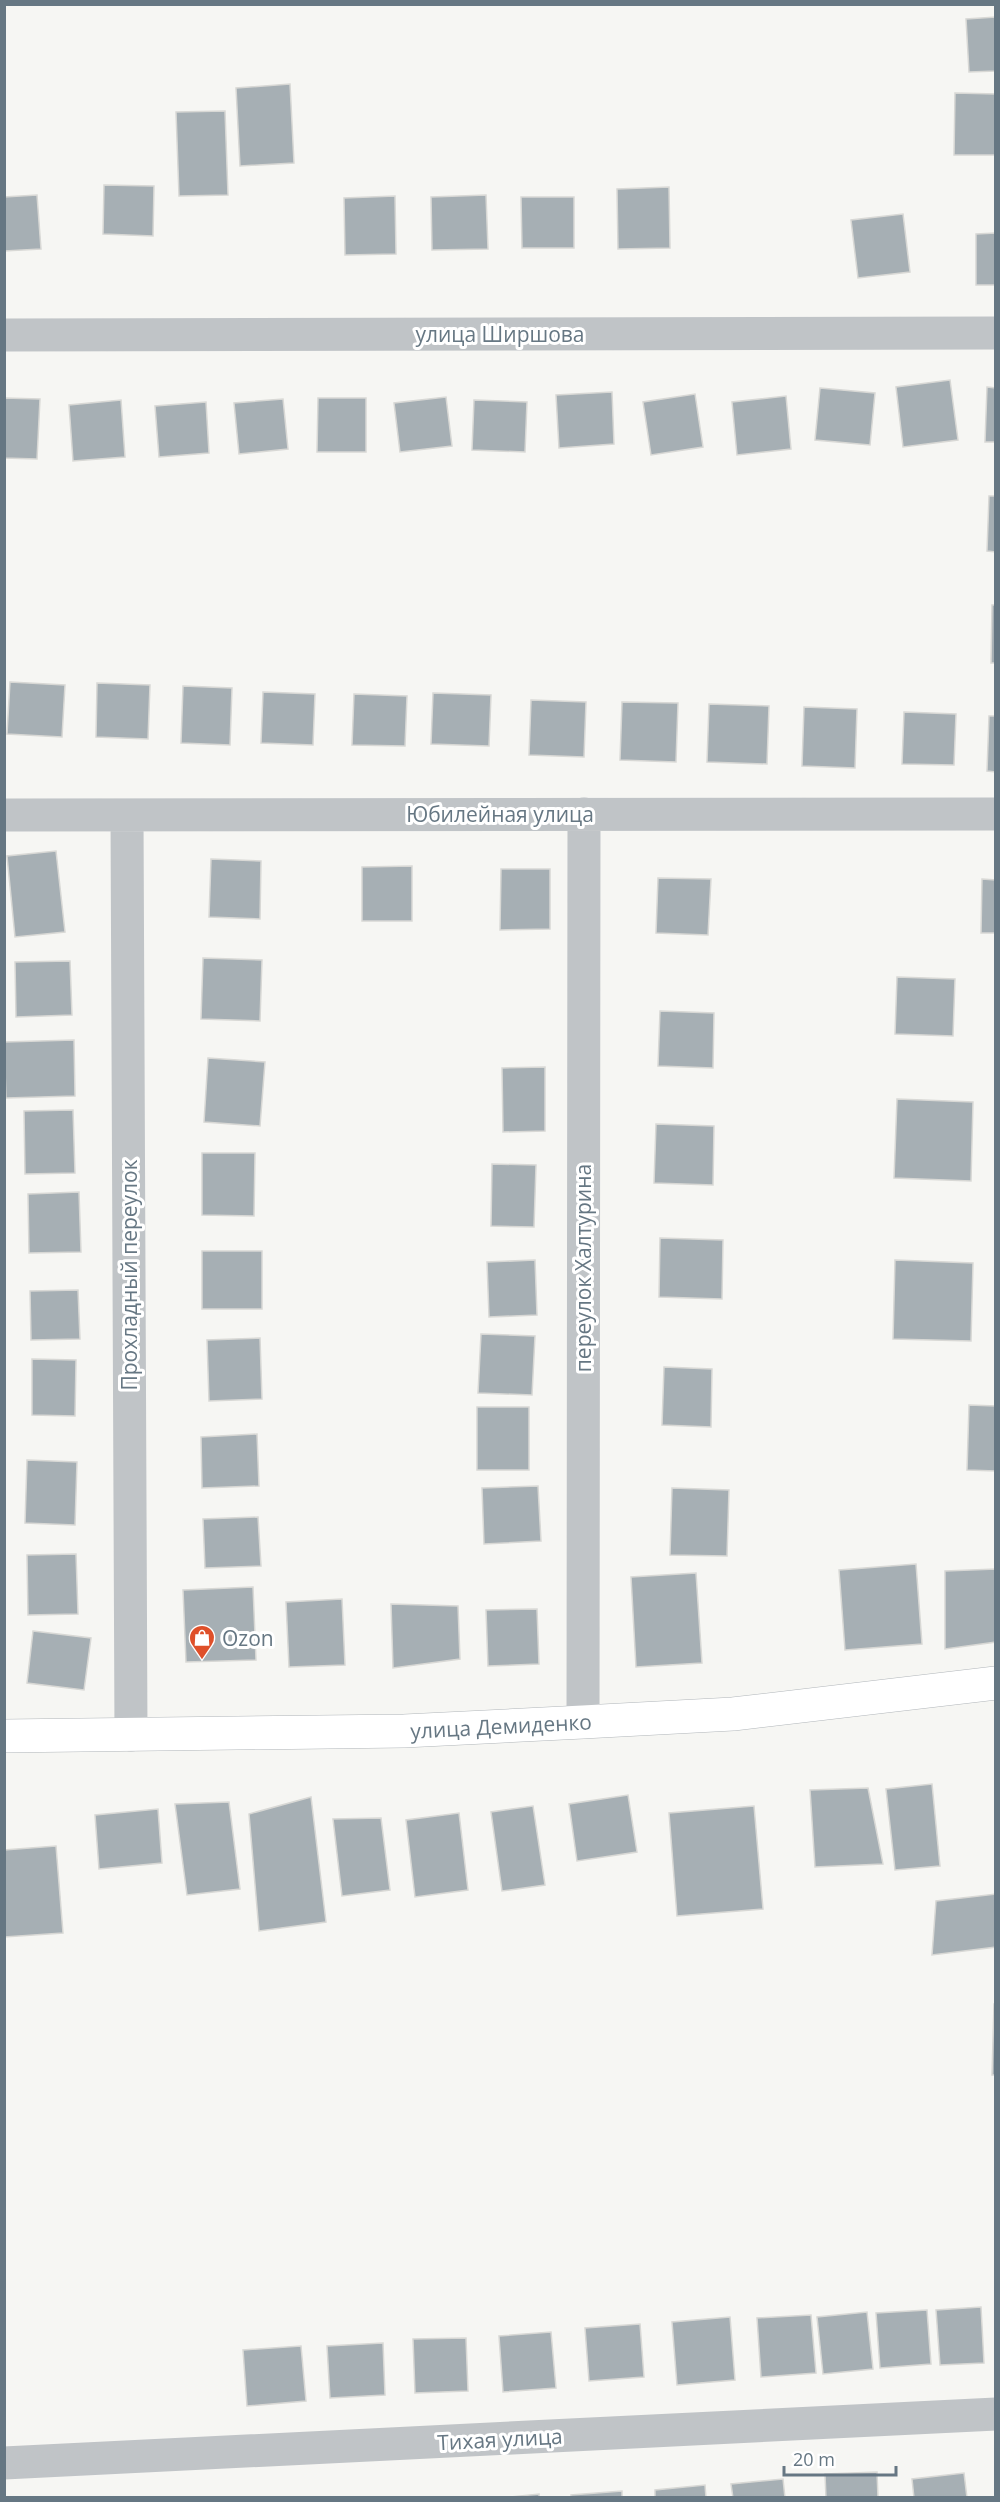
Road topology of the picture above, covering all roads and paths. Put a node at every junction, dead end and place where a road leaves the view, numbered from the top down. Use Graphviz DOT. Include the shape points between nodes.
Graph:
graph roads {
  1 [pos="996,333"];
  2 [pos="4,335"];
  3 [pos="584,814"];
  4 [pos="996,814"];
  5 [pos="4,815"];
  6 [pos="127,815"];
  7 [pos="996,1683"];
  8 [pos="583,1722"];
  9 [pos="131,1734"];
  10 [pos="4,1736"];
  11 [pos="996,2414"];
  12 [pos="4,2463"];
  1 -- 2 [label="street, улица Ширшова"];
  3 -- 4 [label="street, Юбилейная улица"];
  3 -- 6 [label="street, Юбилейная улица"];
  3 -- 8 [label="street, переулок Халтурина"];
  5 -- 6 [label="street, Юбилейная улица"];
  6 -- 9 [label="street, Прохладный переулок"];
  7 -- 8 [label="main road, улица Демиденко" via="733,1714"];
  8 -- 9 [label="main road, улица Демиденко" via="404,1731"];
  9 -- 10 [label="main road, улица Демиденко"];
  11 -- 12 [label="street, Тихая улица"];
}
